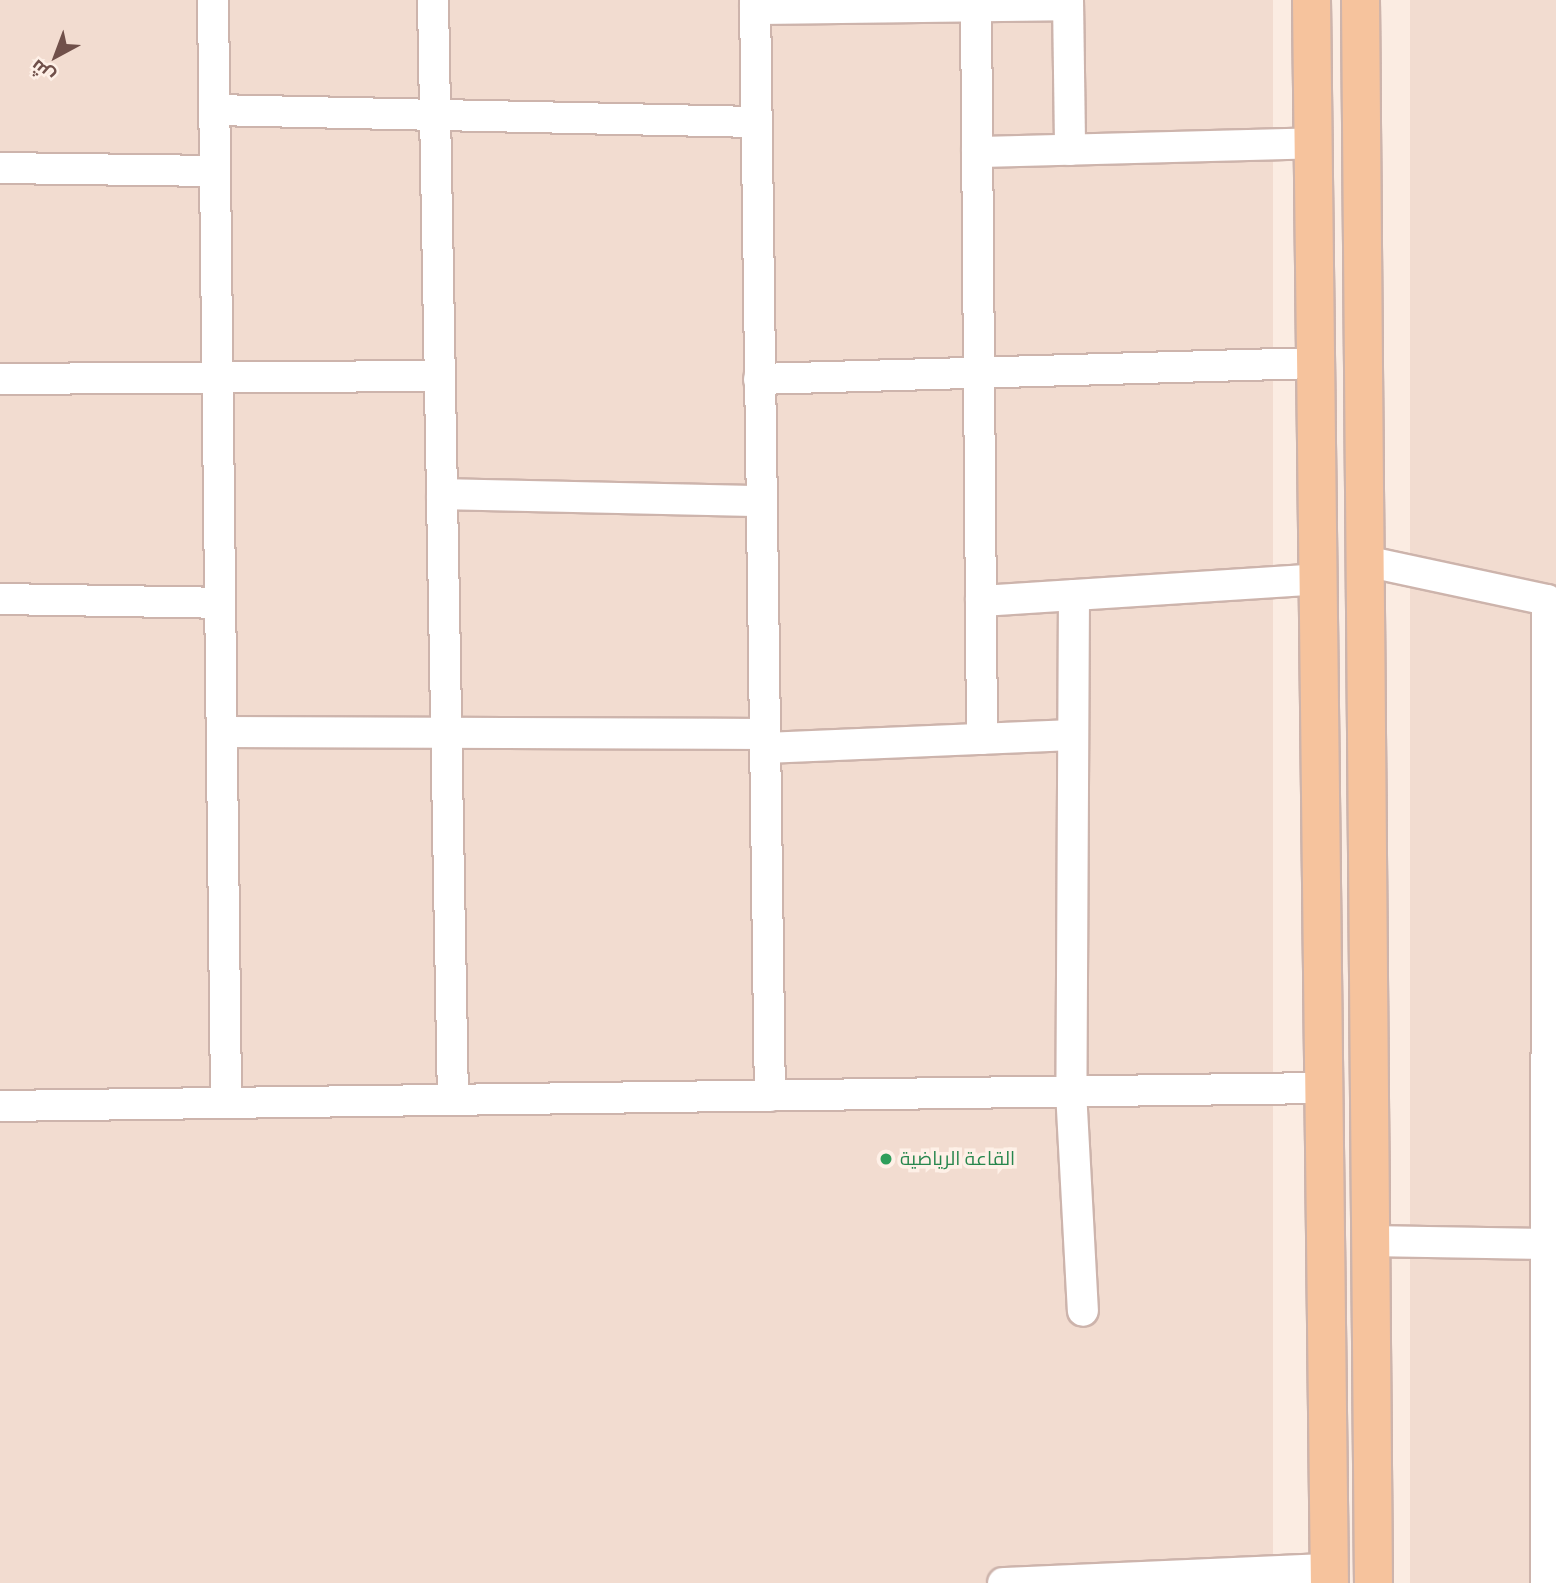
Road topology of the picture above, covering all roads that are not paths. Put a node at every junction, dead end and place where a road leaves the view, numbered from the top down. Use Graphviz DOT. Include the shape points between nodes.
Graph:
graph roads {
  1 [pos="213,0"];
  2 [pos="433,0"];
  3 [pos="1311,0"];
  4 [pos="1360,0"];
  5 [pos="1068,3"];
  6 [pos="755,5"];
  7 [pos="976,7"];
  8 [pos="214,110"];
  9 [pos="435,115"];
  10 [pos="754,122"];
  11 [pos="1310,143"];
  12 [pos="1070,150"];
  13 [pos="977,152"];
  14 [pos="0,168"];
  15 [pos="215,171"];
  16 [pos="1316,363"];
  17 [pos="979,373"];
  18 [pos="440,376"];
  19 [pos="217,377"];
  20 [pos="0,379"];
  21 [pos="759,379"];
  22 [pos="442,494"];
  23 [pos="761,500"];
  24 [pos="1365,561"];
  25 [pos="1318,579"];
  26 [pos="1074,595"];
  27 [pos="0,599"];
  28 [pos="1551,600"];
  29 [pos="981,601"];
  30 [pos="220,603"];
  31 [pos="1317,696"];
  32 [pos="1367,698"];
  33 [pos="222,732"];
  34 [pos="446,733"];
  35 [pos="1073,735"];
  36 [pos="982,739"];
  37 [pos="765,741"];
  38 [pos="1550,958"];
  39 [pos="1320,1088"];
  40 [pos="1071,1091"];
  41 [pos="770,1096"];
  42 [pos="453,1100"];
  43 [pos="226,1103"];
  44 [pos="0,1106"];
  45 [pos="1552,1147"];
  46 [pos="1369,1241"];
  47 [pos="1545,1244"];
  48 [pos="1083,1311"];
  49 [pos="1551,1409"];
  50 [pos="1372,1476"];
  51 [pos="1326,1477"];
  52 [pos="1329,1576"];
  53 [pos="1003,1583"];
  54 [pos="1373,1583"];
  55 [pos="1546,1583"];
  1 -- 8 [label="street"];
  2 -- 9 [label="street"];
  3 -- 11 [label="main road"];
  4 -- 24 [label="main road"];
  5 -- 7 [label="street"];
  5 -- 12 [label="street"];
  6 -- 7 [label="street"];
  6 -- 10 [label="street"];
  7 -- 13 [label="street"];
  8 -- 9 [label="street"];
  8 -- 15 [label="street"];
  9 -- 10 [label="street"];
  9 -- 18 [label="street"];
  10 -- 21 [label="street"];
  11 -- 12 [label="street"];
  11 -- 16 [label="main road"];
  12 -- 13 [label="street"];
  13 -- 17 [label="street"];
  14 -- 15 [label="street"];
  15 -- 19 [label="street"];
  16 -- 17 [label="street"];
  16 -- 25 [label="main road"];
  17 -- 21 [label="street"];
  17 -- 29 [label="street"];
  18 -- 19 [label="street"];
  18 -- 22 [label="street"];
  19 -- 20 [label="street"];
  19 -- 30 [label="street"];
  21 -- 23 [label="street"];
  22 -- 23 [label="street"];
  22 -- 34 [label="street"];
  23 -- 37 [label="street"];
  24 -- 28 [label="street"];
  24 -- 32 [label="main road"];
  25 -- 26 [label="street"];
  25 -- 31 [label="main road"];
  26 -- 29 [label="street"];
  26 -- 35 [label="street"];
  27 -- 30 [label="street"];
  28 -- 38 [label="street"];
  29 -- 36 [label="street"];
  30 -- 33 [label="street"];
  31 -- 32 [label="main road"];
  31 -- 39 [label="main road"];
  32 -- 46 [label="main road"];
  33 -- 34 [label="street"];
  33 -- 43 [label="street"];
  34 -- 37 [label="street"];
  34 -- 42 [label="street"];
  35 -- 36 [label="street"];
  35 -- 40 [label="street"];
  36 -- 37 [label="street"];
  37 -- 41 [label="street"];
  38 -- 45 [label="street"];
  39 -- 40 [label="street"];
  39 -- 51 [label="main road"];
  40 -- 41 [label="street"];
  40 -- 48 [label="street"];
  41 -- 42 [label="street"];
  42 -- 43 [label="street"];
  43 -- 44 [label="street"];
  45 -- 47 [label="street"];
  46 -- 47 [label="street"];
  46 -- 50 [label="main road"];
  47 -- 49 [label="street"];
  49 -- 55 [label="street"];
  50 -- 51 [label="main road"];
  50 -- 54 [label="main road"];
  51 -- 52 [label="main road"];
  52 -- 53 [label="street"];
}
